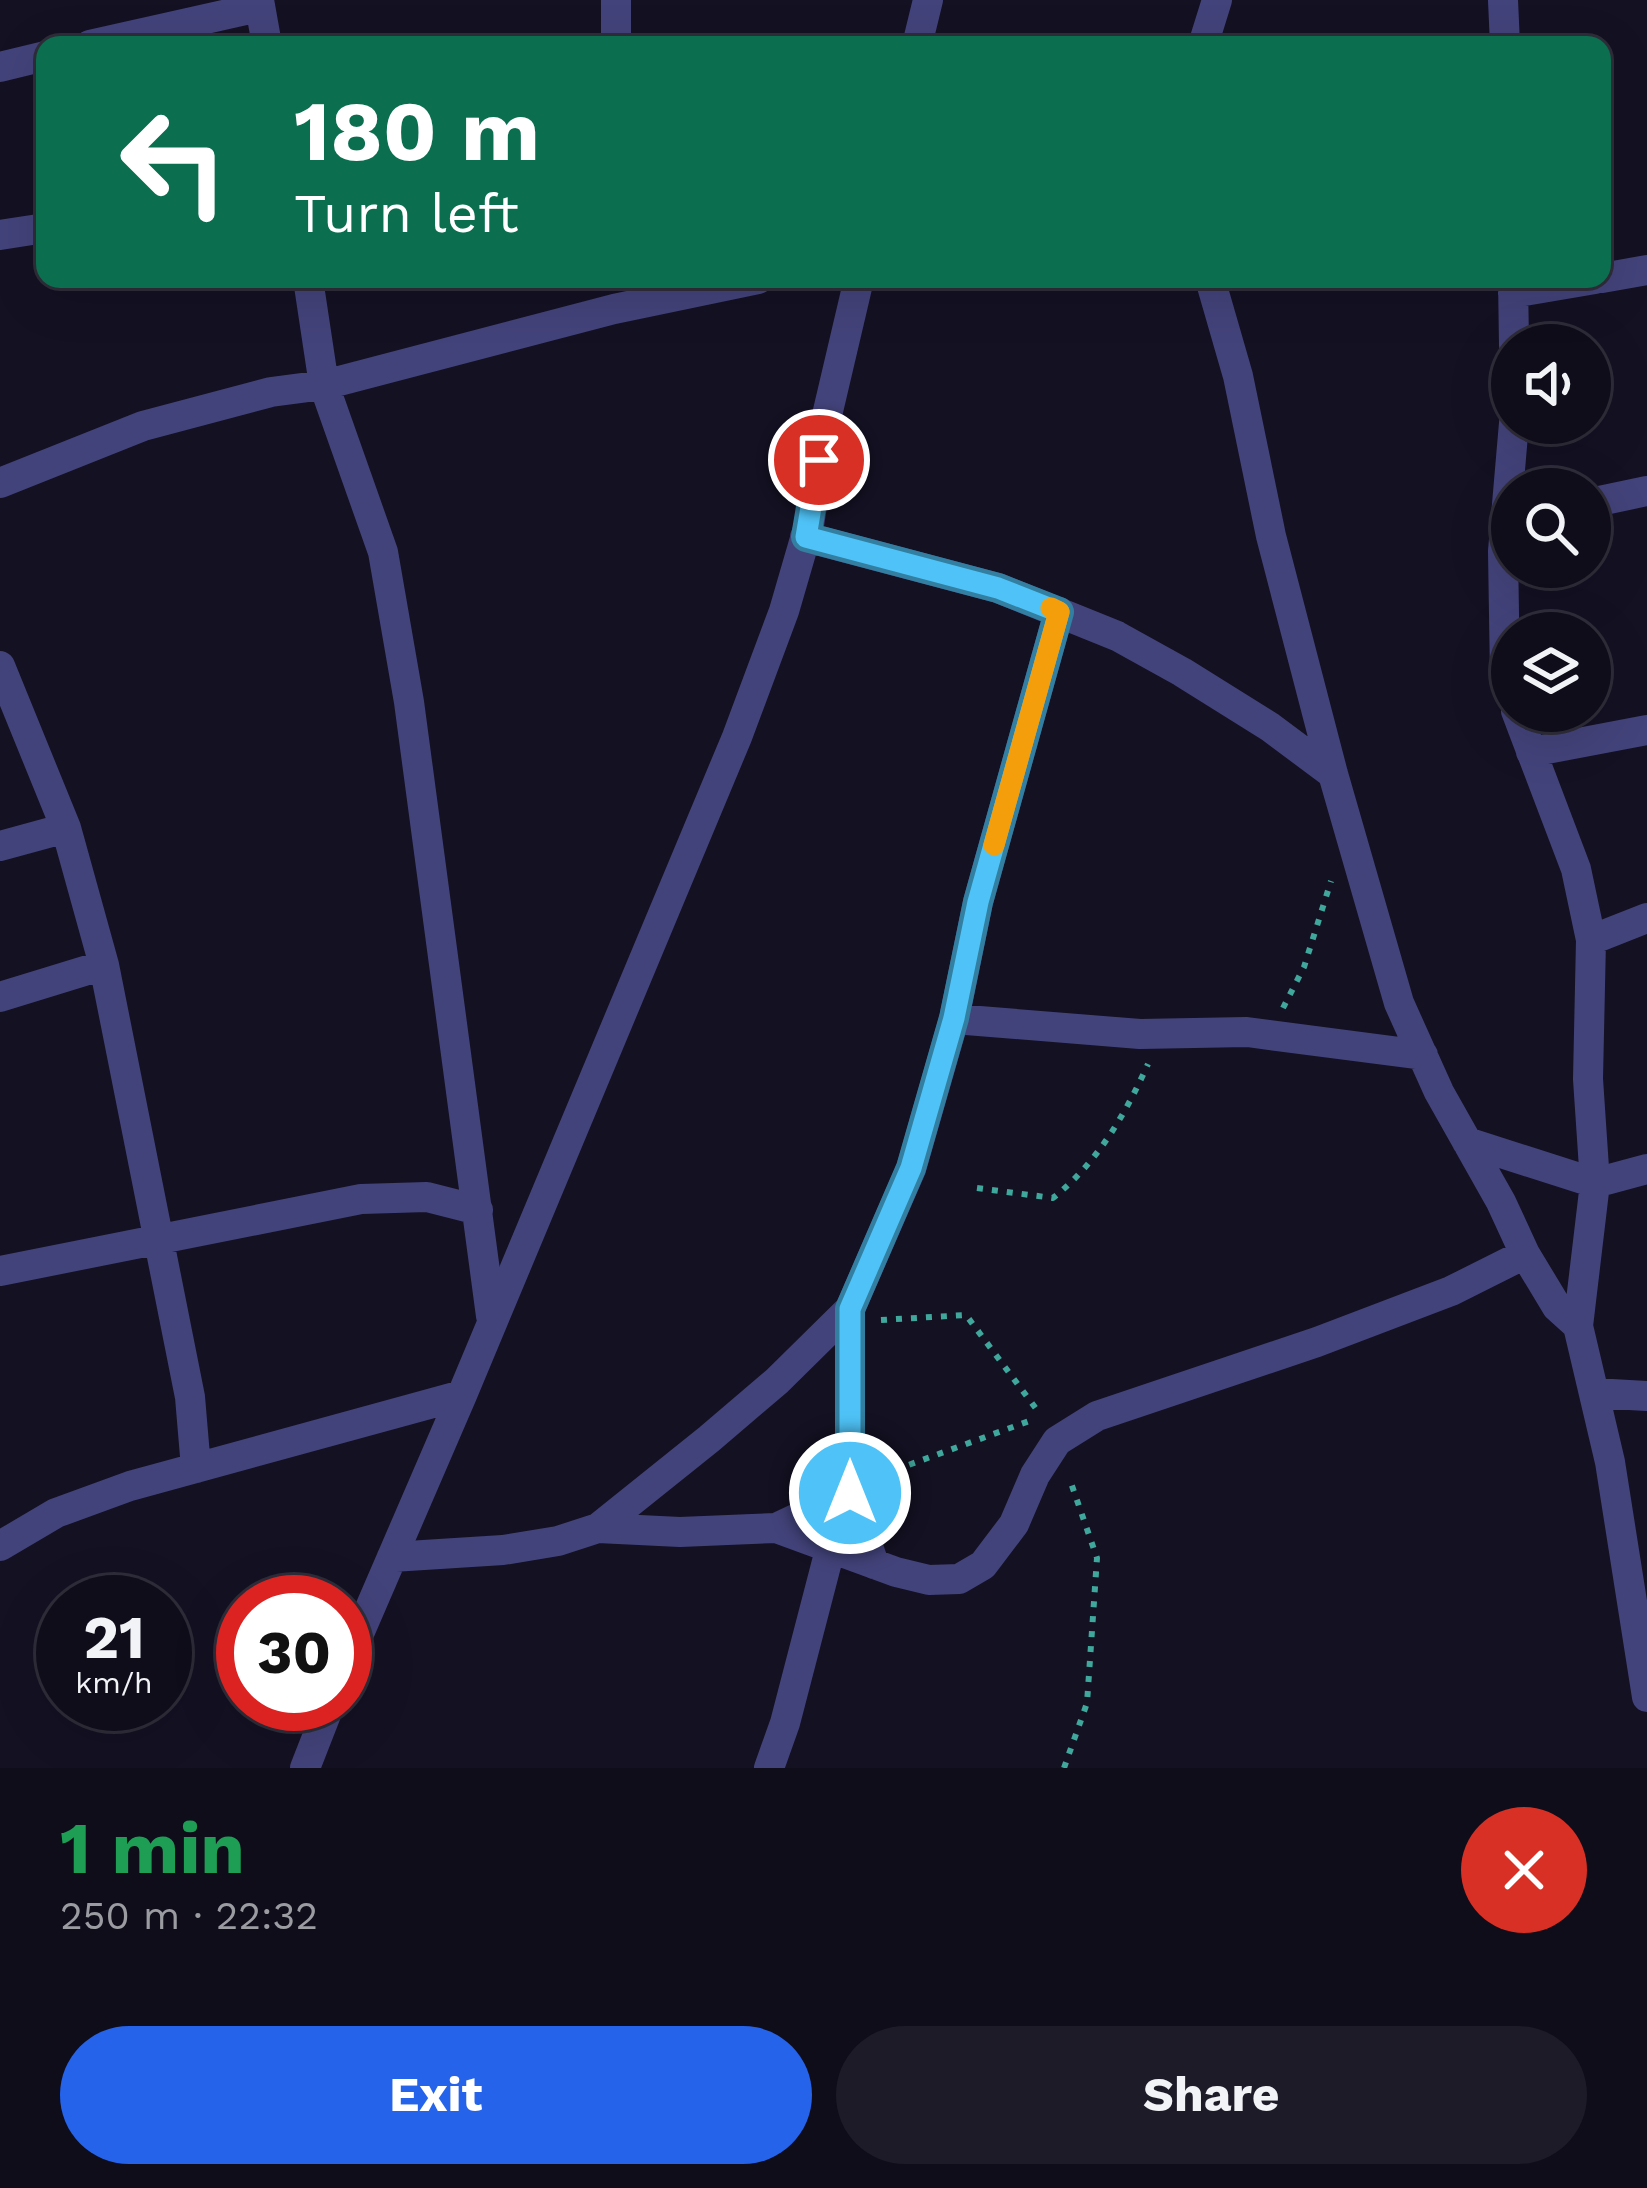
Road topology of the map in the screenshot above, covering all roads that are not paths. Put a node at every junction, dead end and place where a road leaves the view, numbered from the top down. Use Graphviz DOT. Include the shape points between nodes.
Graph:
graph roads {
  1 [pos="616,0"];
  2 [pos="928,0"];
  3 [pos="1217,0"];
  4 [pos="1503,0"];
  5 [pos="259,3"];
  6 [pos="126,36"];
  7 [pos="265,36"];
  8 [pos="616,36"];
  9 [pos="919,36"];
  10 [pos="1206,36"];
  11 [pos="1505,36"];
  12 [pos="36,58"];
  13 [pos="0,67"];
  14 [pos="36,229"];
  15 [pos="0,235"];
  16 [pos="1647,270"];
  17 [pos="1611,276"];
  18 [pos="309,288"];
  19 [pos="672,288"];
  20 [pos="858,288"];
  21 [pos="1213,288"];
  22 [pos="1513,288"];
  23 [pos="614,294"];
  24 [pos="1514,324"];
  25 [pos="324,385"];
  26 [pos="0,482"];
  27 [pos="1647,491"];
  28 [pos="1611,499"];
  29 [pos="806,537"];
  30 [pos="1059,612"];
  31 [pos="3,681"];
  32 [pos="1647,730"];
  33 [pos="1524,732"];
  34 [pos="1531,752"];
  35 [pos="1333,773"];
  36 [pos="66,828"];
  37 [pos="0,846"];
  38 [pos="1645,922"];
  39 [pos="1592,940"];
  40 [pos="104,965"];
  41 [pos="0,998"];
  42 [pos="954,1018"];
  43 [pos="1423,1055"];
  44 [pos="1467,1142"];
  45 [pos="1647,1168"];
  46 [pos="1594,1183"];
  47 [pos="478,1210"];
  48 [pos="160,1240"];
  49 [pos="1525,1254"];
  50 [pos="0,1271"];
  51 [pos="850,1309"];
  52 [pos="491,1320"];
  53 [pos="1578,1326"];
  54 [pos="1594,1393"];
  55 [pos="462,1395"];
  56 [pos="1647,1396"];
  57 [pos="196,1468"];
  58 [pos="857,1488"];
  59 [pos="598,1528"];
  60 [pos="776,1528"];
  61 [pos="0,1546"];
  62 [pos="830,1550"];
  63 [pos="392,1557"];
  64 [pos="874,1564"];
  65 [pos="372,1603"];
  66 [pos="1644,1653"];
  67 [pos="1647,1697"];
  68 [pos="319,1731"];
  69 [pos="305,1768"];
  70 [pos="769,1768"];
  1 -- 8 [label="street"];
  2 -- 9 [label="street"];
  3 -- 10 [label="street"];
  4 -- 11 [label="street"];
  5 -- 6 [label="street"];
  5 -- 7 [label="street"];
  12 -- 13 [label="street"];
  14 -- 15 [label="street"];
  16 -- 17 [label="street"];
  18 -- 25 [label="street"];
  19 -- 23 [label="street"];
  20 -- 29 [label="street"];
  21 -- 35 [label="street"];
  22 -- 24 [label="street"];
  23 -- 25 [label="street"];
  25 -- 26 [label="street" via="143,426"];
  25 -- 47 [label="street" via="383,552"];
  27 -- 28 [label="street"];
  29 -- 30 [label="street"];
  29 -- 52 [label="street" via="736,737"];
  30 -- 35 [label="street" via="1182,671"];
  30 -- 42 [label="street"];
  31 -- 36 [label="street"];
  32 -- 34 [label="street"];
  33 -- 34 [label="street"];
  34 -- 39 [label="street" via="1576,869"];
  35 -- 43 [label="street" via="1399,1003"];
  36 -- 37 [label="street"];
  36 -- 40 [label="street"];
  38 -- 39 [label="street"];
  39 -- 46 [label="street"];
  40 -- 41 [label="street"];
  40 -- 48 [label="street"];
  42 -- 43 [label="street" via="1140,1034 1247,1032"];
  42 -- 51 [label="street" via="911,1168"];
  43 -- 44 [label="street"];
  44 -- 46 [label="street"];
  44 -- 49 [label="street"];
  45 -- 46 [label="street"];
  46 -- 53 [label="street"];
  47 -- 48 [label="street" via="427,1197 361,1199"];
  47 -- 52 [label="street"];
  48 -- 50 [label="street"];
  48 -- 57 [label="street"];
  49 -- 53 [label="street"];
  49 -- 64 [label="street" via="1339,1334 1097,1416 1057,1441 1014,1524 983,1565 959,1579 929,1580"];
  51 -- 58 [label="street"];
  51 -- 59 [label="street" via="743,1410"];
  52 -- 55 [label="street"];
  53 -- 54 [label="street"];
  54 -- 56 [label="street"];
  54 -- 66 [label="street"];
  55 -- 57 [label="street"];
  55 -- 63 [label="street"];
  57 -- 61 [label="street" via="56,1513"];
  58 -- 60 [label="street"];
  58 -- 64 [label="street"];
  59 -- 60 [label="street"];
  59 -- 63 [label="street" via="503,1550"];
  60 -- 62 [label="street"];
  62 -- 64 [label="street"];
  62 -- 70 [label="street"];
  63 -- 65 [label="street"];
  66 -- 67 [label="street"];
  68 -- 69 [label="street"];
}
